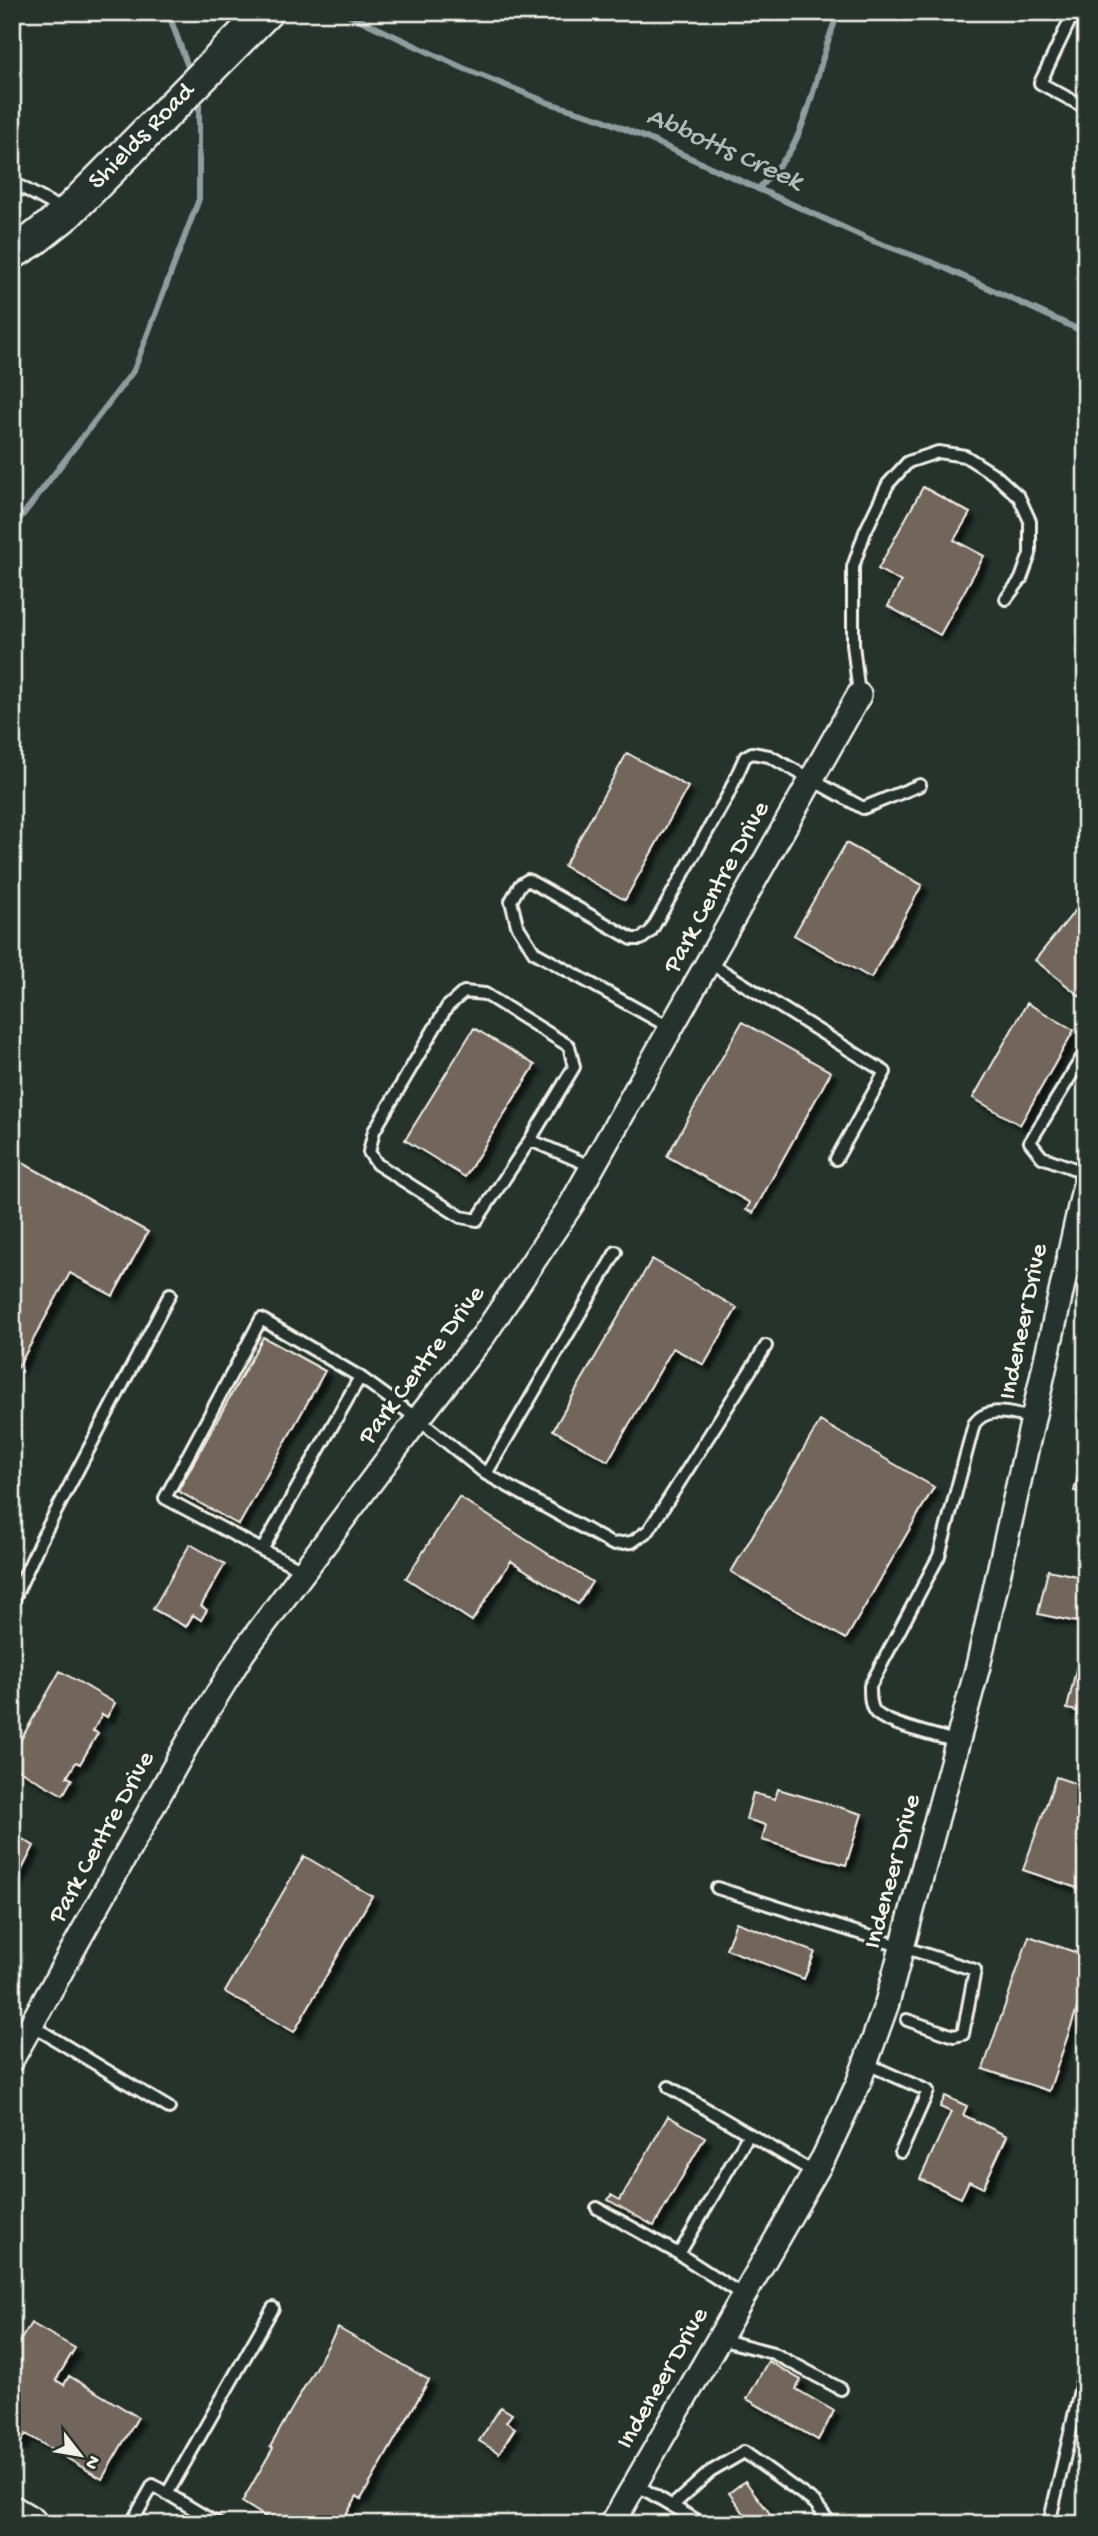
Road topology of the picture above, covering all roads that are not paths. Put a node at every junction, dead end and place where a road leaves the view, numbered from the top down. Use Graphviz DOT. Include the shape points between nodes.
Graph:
graph roads {
  1 [pos="266,12"];
  2 [pos="1074,12"];
  3 [pos="1086,108"];
  4 [pos="12,181"];
  5 [pos="67,213"];
  6 [pos="12,253"];
  7 [pos="1006,599"];
  8 [pos="859,695"];
  9 [pos="811,780"];
  10 [pos="920,785"];
  11 [pos="708,962"];
  12 [pos="671,1028"];
  13 [pos="1086,1051"];
  14 [pos="530,1140"];
  15 [pos="836,1159"];
  16 [pos="593,1167"];
  17 [pos="1086,1173"];
  18 [pos="1086,1180"];
  19 [pos="616,1252"];
  20 [pos="170,1294"];
  21 [pos="766,1346"];
  22 [pos="360,1377"];
  23 [pos="1033,1418"];
  24 [pos="418,1419"];
  25 [pos="486,1474"];
  26 [pos="262,1550"];
  27 [pos="305,1571"];
  28 [pos="12,1602"];
  29 [pos="958,1742"];
  30 [pos="718,1888"];
  31 [pos="902,1947"];
  32 [pos="907,2020"];
  33 [pos="31,2025"];
  34 [pos="12,2059"];
  35 [pos="865,2063"];
  36 [pos="669,2087"];
  37 [pos="169,2108"];
  38 [pos="749,2134"];
  39 [pos="901,2152"];
  40 [pos="815,2173"];
  41 [pos="597,2208"];
  42 [pos="679,2254"];
  43 [pos="744,2296"];
  44 [pos="273,2308"];
  45 [pos="719,2339"];
  46 [pos="1086,2364"];
  47 [pos="841,2389"];
  48 [pos="635,2484"];
  49 [pos="167,2494"];
  50 [pos="672,2506"];
  51 [pos="12,2514"];
  52 [pos="29,2524"];
  53 [pos="131,2524"];
  54 [pos="218,2524"];
  55 [pos="612,2524"];
  56 [pos="703,2524"];
  57 [pos="831,2524"];
  58 [pos="1049,2524"];
  1 -- 5 [label="street, Shields Road"];
  2 -- 3 [label="lane" via="1040,83"];
  4 -- 5 [label="lane"];
  5 -- 6 [label="street, Shields Road"];
  7 -- 8 [label="lane" via="1021,579 1030,554 1030,521 1019,497 965,456 938,452 908,462 888,484 853,567 853,644"];
  8 -- 9 [label="street, Park Centre Drive"];
  9 -- 10 [label="lane" via="863,808"];
  9 -- 11 [label="street, Park Centre Drive"];
  9 -- 12 [label="lane" via="760,753 745,757 651,932 641,939 632,939 528,880 515,893 511,901 517,925 534,952"];
  11 -- 12 [label="street, Park Centre Drive"];
  11 -- 15 [label="lane" via="885,1072"];
  12 -- 16 [label="street, Park Centre Drive"];
  13 -- 17 [label="lane" via="1031,1142 1042,1157"];
  14 -- 14 [label="lane" via="574,1066 569,1046 485,994 464,992 447,1007 374,1131 369,1152 377,1164 461,1217 477,1220"];
  14 -- 16 [label="lane"];
  16 -- 24 [label="street, Park Centre Drive" via="484,1335"];
  18 -- 23 [label="street, Indeneer Drive"];
  19 -- 25 [label="lane"];
  20 -- 28 [label="lane"];
  21 -- 25 [label="lane" via="649,1530 632,1542 612,1544"];
  22 -- 24 [label="lane"];
  22 -- 26 [label="lane"];
  22 -- 26 [label="lane" via="261,1319 165,1498"];
  23 -- 29 [label="street, Indeneer Drive"];
  23 -- 29 [label="lane" via="993,1412 979,1416 974,1424 939,1556 870,1686 875,1712 885,1719"];
  24 -- 25 [label="lane"];
  24 -- 27 [label="street, Park Centre Drive"];
  26 -- 27 [label="lane"];
  27 -- 33 [label="street, Park Centre Drive" via="244,1651 194,1732"];
  29 -- 31 [label="street, Indeneer Drive"];
  30 -- 31 [label="lane"];
  31 -- 32 [label="lane" via="975,1970 962,2034 954,2036"];
  31 -- 35 [label="street, Indeneer Drive"];
  33 -- 34 [label="street, Park Centre Drive"];
  33 -- 37 [label="lane"];
  35 -- 39 [label="lane" via="928,2091"];
  35 -- 40 [label="street, Indeneer Drive"];
  36 -- 38 [label="lane"];
  38 -- 40 [label="lane"];
  38 -- 42 [label="lane"];
  40 -- 43 [label="street, Indeneer Drive"];
  41 -- 42 [label="lane"];
  42 -- 43 [label="lane"];
  43 -- 45 [label="street, Indeneer Drive"];
  44 -- 49 [label="lane"];
  45 -- 47 [label="lane" via="773,2353"];
  45 -- 48 [label="street, Indeneer Drive"];
  46 -- 58 [label="lane"];
  48 -- 50 [label="lane"];
  48 -- 55 [label="street, Indeneer Drive"];
  49 -- 53 [label="lane" via="153,2485"];
  49 -- 54 [label="lane"];
  50 -- 56 [label="lane"];
  50 -- 57 [label="lane" via="710,2472 744,2452 815,2503"];
  51 -- 52 [label="main road"];
}
